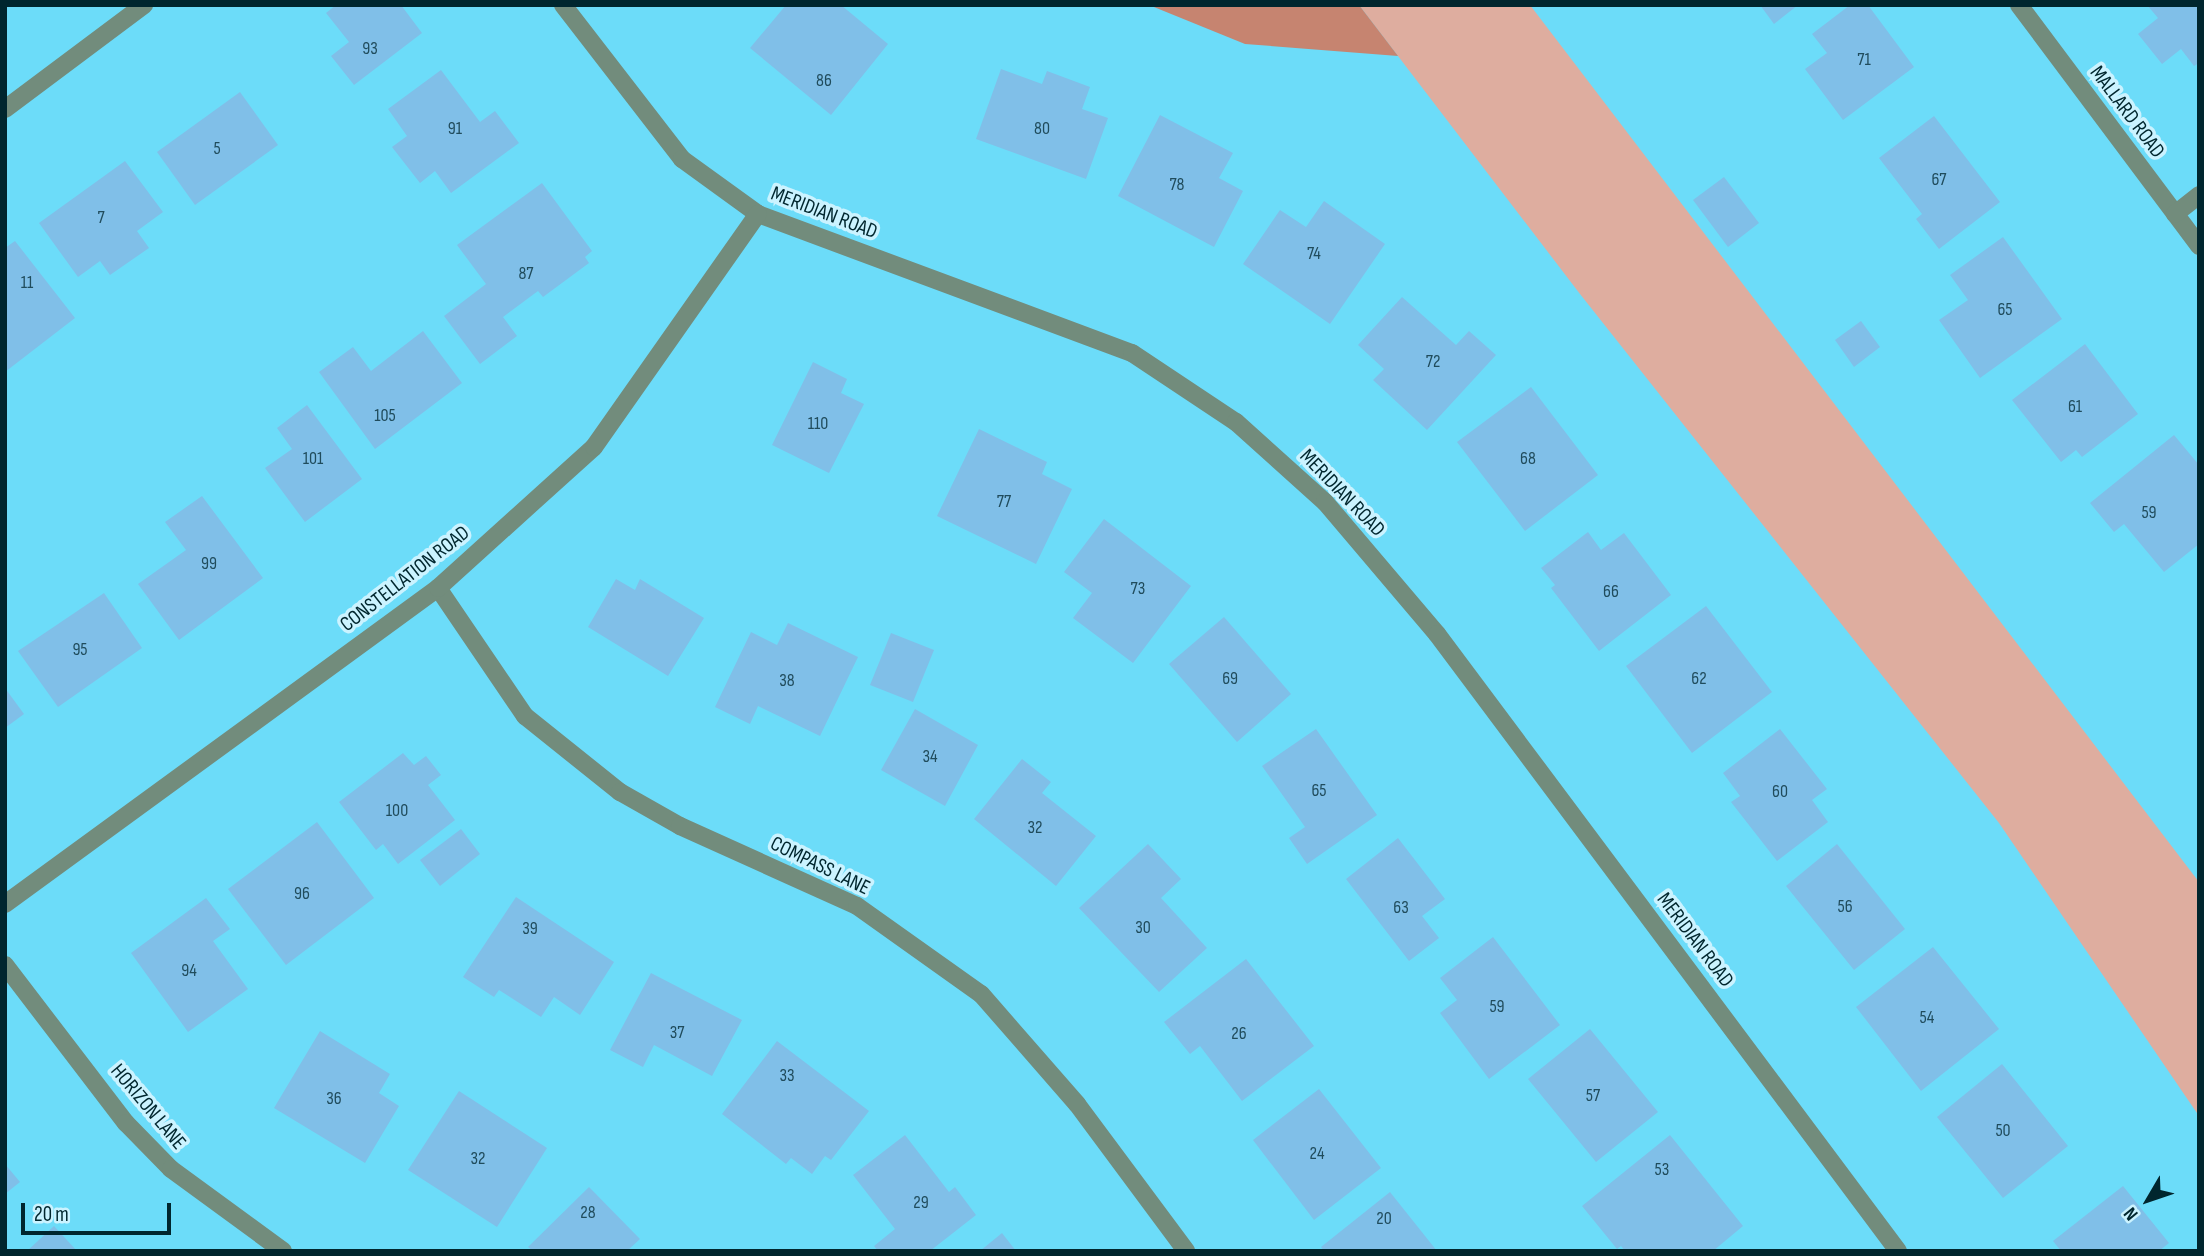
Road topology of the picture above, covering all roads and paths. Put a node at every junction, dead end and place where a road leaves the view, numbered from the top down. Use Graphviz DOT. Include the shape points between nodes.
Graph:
graph roads {
  1 [pos="144,5"];
  2 [pos="563,5"];
  3 [pos="2019,5"];
  4 [pos="5,109"];
  5 [pos="2199,195"];
  6 [pos="758,214"];
  7 [pos="2175,214"];
  8 [pos="2199,246"];
  9 [pos="439,587"];
  10 [pos="5,904"];
  11 [pos="5,965"];
  12 [pos="284,1251"];
  13 [pos="1186,1251"];
  14 [pos="1898,1251"];
  1 -- 4 [label="street"];
  2 -- 6 [label="street, MERIDIAN ROAD" via="682,159"];
  3 -- 7 [label="street, MALLARD ROAD"];
  5 -- 7 [label="street"];
  6 -- 9 [label="street, CONSTELLATION ROAD" via="594,447"];
  6 -- 14 [label="street, MERIDIAN ROAD" via="1132,352 1236,422 1325,502 1437,634"];
  7 -- 8 [label="street, MALLARD ROAD"];
  9 -- 10 [label="street, CONSTELLATION ROAD"];
  9 -- 13 [label="street, COMPASS LANE" via="525,716 620,792 680,826 857,906 981,994 1077,1104"];
  11 -- 12 [label="street, HORIZON LANE" via="126,1124 162,1160"];
}
